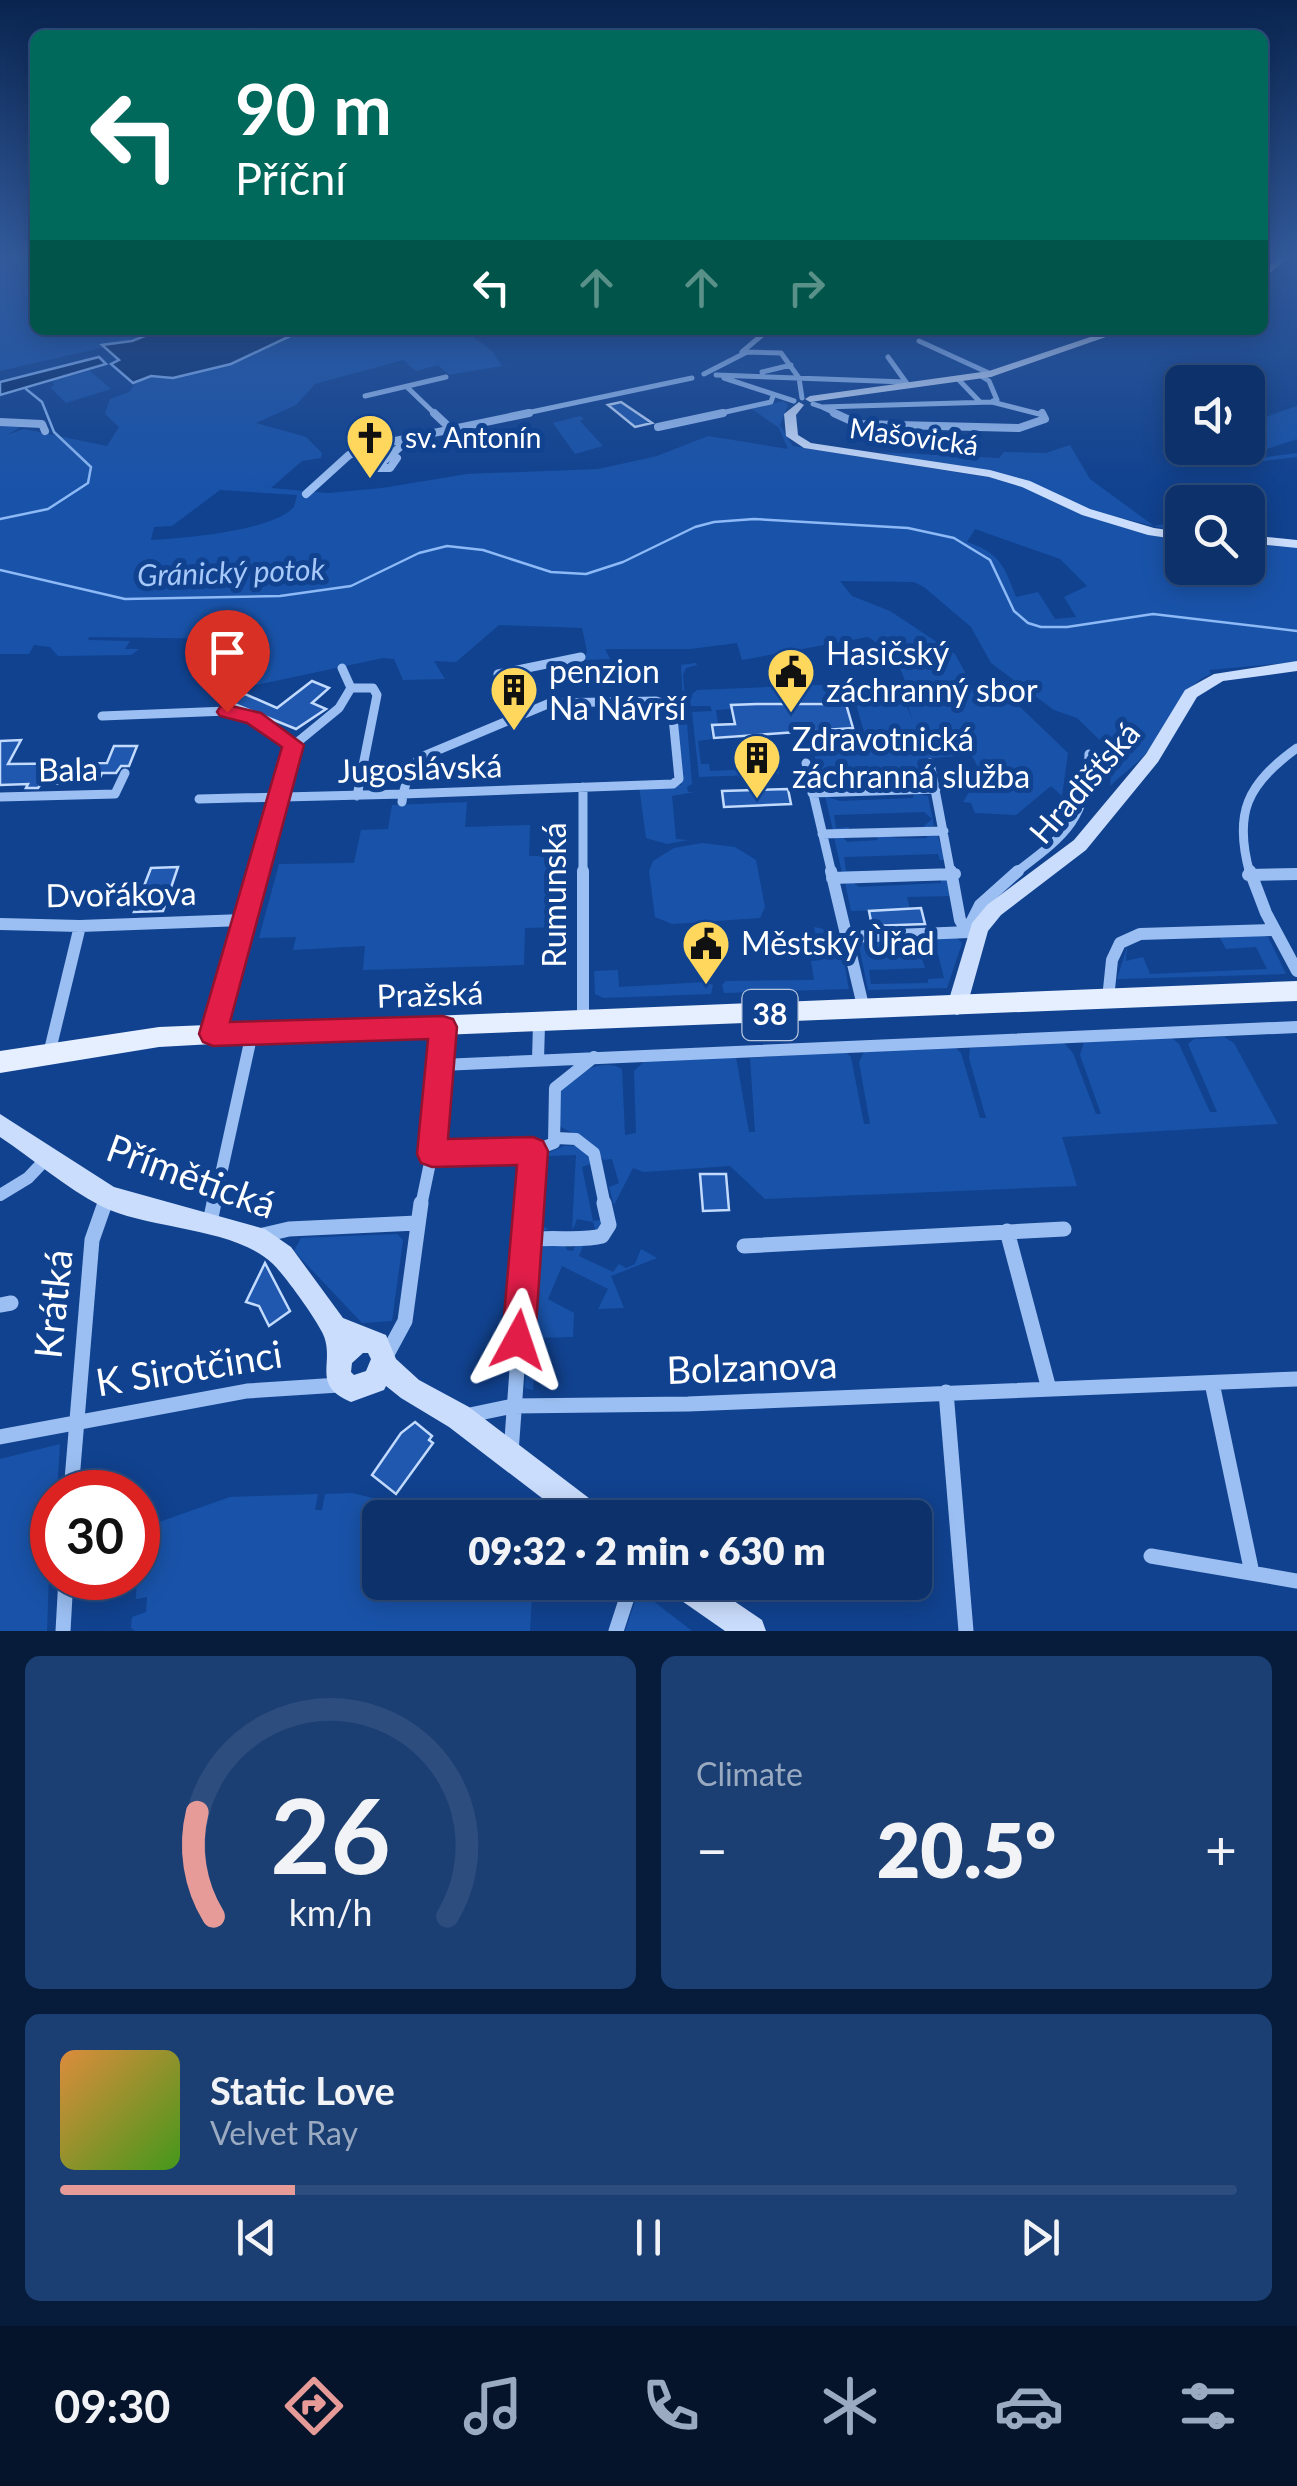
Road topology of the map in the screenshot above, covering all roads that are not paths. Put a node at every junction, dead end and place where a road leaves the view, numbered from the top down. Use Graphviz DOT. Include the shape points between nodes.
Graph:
graph roads {
  1 [pos="762,335"];
  2 [pos="1106,335"];
  3 [pos="919,341"];
  4 [pos="737,356"];
  5 [pos="888,357"];
  6 [pos="791,365"];
  7 [pos="697,376"];
  8 [pos="763,376"];
  9 [pos="446,377"];
  10 [pos="799,378"];
  11 [pos="987,378"];
  12 [pos="737,379"];
  13 [pos="961,382"];
  14 [pos="907,384"];
  15 [pos="408,388"];
  16 [pos="365,396"];
  17 [pos="993,398"];
  18 [pos="772,399"];
  19 [pos="978,399"];
  20 [pos="804,402"];
  21 [pos="0,422"];
  22 [pos="658,427"];
  23 [pos="451,430"];
  24 [pos="45,431"];
  25 [pos="409,439"];
  26 [pos="391,454"];
  27 [pos="306,494"];
  28 [pos="1165,533"];
  29 [pos="1265,541"];
  30 [pos="1297,544"];
  31 [pos="581,657"];
  32 [pos="1297,666"];
  33 [pos="342,668"];
  34 [pos="351,688"];
  35 [pos="522,713"];
  36 [pos="102,716"];
  37 [pos="294,745"];
  38 [pos="1297,748"];
  39 [pos="1089,754"];
  40 [pos="806,763"];
  41 [pos="930,763"];
  42 [pos="124,774"];
  43 [pos="584,787"];
  44 [pos="936,789"];
  45 [pos="812,793"];
  46 [pos="0,796"];
  47 [pos="358,796"];
  48 [pos="280,797"];
  49 [pos="403,798"];
  50 [pos="198,799"];
  51 [pos="944,831"];
  52 [pos="822,834"];
  53 [pos="954,874"];
  54 [pos="1297,874"];
  55 [pos="1248,875"];
  56 [pos="832,878"];
  57 [pos="243,920"];
  58 [pos="0,924"];
  59 [pos="80,926"];
  60 [pos="1274,930"];
  61 [pos="968,932"];
  62 [pos="846,937"];
  63 [pos="1297,972"];
  64 [pos="1297,991"];
  65 [pos="959,1000"];
  66 [pos="1108,1002"];
  67 [pos="864,1011"];
  68 [pos="583,1012"];
  69 [pos="539,1024"];
  70 [pos="443,1027"];
  71 [pos="1297,1027"];
  72 [pos="252,1033"];
  73 [pos="213,1034"];
  74 [pos="49,1054"];
  75 [pos="595,1056"];
  76 [pos="538,1060"];
  77 [pos="0,1065"];
  78 [pos="441,1065"];
  79 [pos="0,1124"];
  80 [pos="556,1138"];
  81 [pos="533,1151"];
  82 [pos="432,1154"];
  83 [pos="47,1158"];
  84 [pos="0,1195"];
  85 [pos="108,1197"];
  86 [pos="210,1222"];
  87 [pos="417,1223"];
  88 [pos="1064,1229"];
  89 [pos="1007,1231"];
  90 [pos="256,1237"];
  91 [pos="527,1240"];
  92 [pos="744,1246"];
  93 [pos="360,1365"];
  94 [pos="1297,1379"];
  95 [pos="1212,1383"];
  96 [pos="1050,1389"];
  97 [pos="946,1392"];
  98 [pos="513,1406"];
  99 [pos="459,1417"];
  100 [pos="76,1419"];
  101 [pos="0,1437"];
  102 [pos="510,1454"];
  103 [pos="73,1470"];
  104 [pos="569,1500"];
  105 [pos="1151,1556"];
  106 [pos="1252,1573"];
  107 [pos="1297,1582"];
  108 [pos="64,1600"];
  109 [pos="626,1600"];
  110 [pos="705,1600"];
  111 [pos="62,1631"];
  112 [pos="616,1631"];
  113 [pos="751,1631"];
  114 [pos="966,1631"];
  1 -- 4 [label="street"];
  2 -- 11 [label="street, Mašovická"];
  3 -- 11 [label="street"];
  4 -- 6 [label="street" via="780,352"];
  4 -- 7 [label="street"];
  5 -- 14 [label="street"];
  6 -- 8 [label="street" via="771,367"];
  6 -- 10 [label="street"];
  7 -- 12 [label="street"];
  7 -- 23 [label="street" via="527,420"];
  8 -- 10 [label="street"];
  8 -- 12 [label="street"];
  9 -- 15 [label="street"];
  10 -- 14 [label="street"];
  10 -- 20 [label="street"];
  11 -- 13 [label="street, Mašovická"];
  11 -- 17 [label="street"];
  12 -- 18 [label="street"];
  13 -- 14 [label="street, Mašovická"];
  13 -- 19 [label="street"];
  14 -- 20 [label="street, Mašovická"];
  15 -- 16 [label="street"];
  15 -- 23 [label="street"];
  17 -- 19 [label="street"];
  17 -- 20 [label="street" via="1042,412 1045,419 1019,428 858,424"];
  18 -- 20 [label="street"];
  18 -- 22 [label="street"];
  19 -- 20 [label="street"];
  20 -- 28 [label="street, Mašovická" via="790,414 792,436 808,446 990,474"];
  21 -- 24 [label="street" via="42,424"];
  23 -- 25 [label="street"];
  25 -- 26 [label="street"];
  25 -- 27 [label="street" via="354,452"];
  29 -- 30 [label="street"];
  31 -- 35 [label="street" via="502,674"];
  32 -- 61 [label="street, Hradišťská" via="1203,684 1080,844"];
  33 -- 34 [label="street"];
  34 -- 37 [label="street" via="339,708"];
  34 -- 47 [label="street" via="373,688 378,695"];
  35 -- 43 [label="street, Jugoslávská" via="550,704 670,704 678,782"];
  35 -- 49 [label="street" via="419,758 407,772"];
  36 -- 37 [label="street" via="227,712 254,718"];
  37 -- 48 [label="street"];
  38 -- 55 [label="street" via="1253,784 1242,810"];
  39 -- 61 [label="street, Hradišťská" via="1092,780 1075,823 980,903"];
  40 -- 45 [label="street"];
  41 -- 44 [label="street"];
  42 -- 46 [label="street, Bala" via="116,794"];
  43 -- 49 [label="street, Jugoslávská"];
  43 -- 68 [label="street, Rumunská"];
  44 -- 45 [label="street"];
  44 -- 51 [label="street"];
  45 -- 52 [label="street"];
  47 -- 48 [label="street, Jugoslávská"];
  47 -- 49 [label="street, Jugoslávská"];
  48 -- 50 [label="street, Jugoslávská"];
  48 -- 57 [label="street"];
  51 -- 52 [label="street"];
  51 -- 53 [label="street"];
  52 -- 56 [label="street"];
  53 -- 56 [label="street"];
  53 -- 61 [label="street"];
  54 -- 55 [label="street"];
  55 -- 60 [label="street"];
  56 -- 62 [label="street"];
  57 -- 59 [label="street, Dvořákova"];
  57 -- 73 [label="street"];
  58 -- 59 [label="street, Dvořákova"];
  59 -- 74 [label="street"];
  60 -- 63 [label="street"];
  60 -- 66 [label="street" via="1140,934 1120,943"];
  61 -- 62 [label="street"];
  61 -- 65 [label="street, Hradišťská"];
  62 -- 67 [label="street"];
  64 -- 66 [label="main road, Pražská / 38"];
  65 -- 66 [label="main road, Pražská / 38"];
  65 -- 67 [label="main road, Pražská / 38"];
  67 -- 68 [label="main road, Pražská / 38"];
  68 -- 69 [label="main road, Pražská / 38"];
  69 -- 70 [label="main road, Pražská / 38"];
  69 -- 76 [label="street"];
  70 -- 72 [label="main road, Pražská / 38"];
  70 -- 78 [label="street"];
  71 -- 75 [label="street"];
  72 -- 73 [label="main road, Pražská / 38"];
  72 -- 86 [label="street"];
  73 -- 74 [label="main road, Pražská / 38"];
  74 -- 77 [label="main road, Pražská / 38"];
  75 -- 76 [label="street"];
  75 -- 80 [label="street" via="555,1088"];
  76 -- 78 [label="street"];
  78 -- 82 [label="street"];
  79 -- 83 [label="street, Přímětická"];
  80 -- 81 [label="street"];
  80 -- 91 [label="street" via="576,1139 594,1153 609,1225 591,1239"];
  81 -- 82 [label="street"];
  81 -- 91 [label="street"];
  82 -- 87 [label="street"];
  83 -- 84 [label="street"];
  83 -- 85 [label="street, Přímětická"];
  85 -- 86 [label="street, Přímětická"];
  85 -- 100 [label="street, Krátká" via="92,1240"];
  86 -- 90 [label="street, Přímětická"];
  87 -- 90 [label="street" via="289,1229"];
  87 -- 93 [label="street" via="405,1321"];
  88 -- 89 [label="street"];
  89 -- 92 [label="street"];
  89 -- 96 [label="street"];
  90 -- 93 [label="street, Přímětická" via="282,1256"];
  91 -- 98 [label="street"];
  93 -- 99 [label="street"];
  93 -- 100 [label="street, K Sirotčinci" via="312,1383"];
  94 -- 95 [label="street, Bolzanova"];
  95 -- 96 [label="street, Bolzanova"];
  95 -- 106 [label="street"];
  96 -- 97 [label="street, Bolzanova"];
  97 -- 98 [label="street, Bolzanova"];
  97 -- 114 [label="street"];
  98 -- 99 [label="street, Bolzanova"];
  98 -- 102 [label="street"];
  99 -- 102 [label="street"];
  100 -- 101 [label="street, K Sirotčinci"];
  100 -- 103 [label="street, Krátká"];
  102 -- 104 [label="street"];
  105 -- 106 [label="street"];
  106 -- 107 [label="street"];
  108 -- 111 [label="street"];
  109 -- 112 [label="street"];
  110 -- 113 [label="street"];
}
